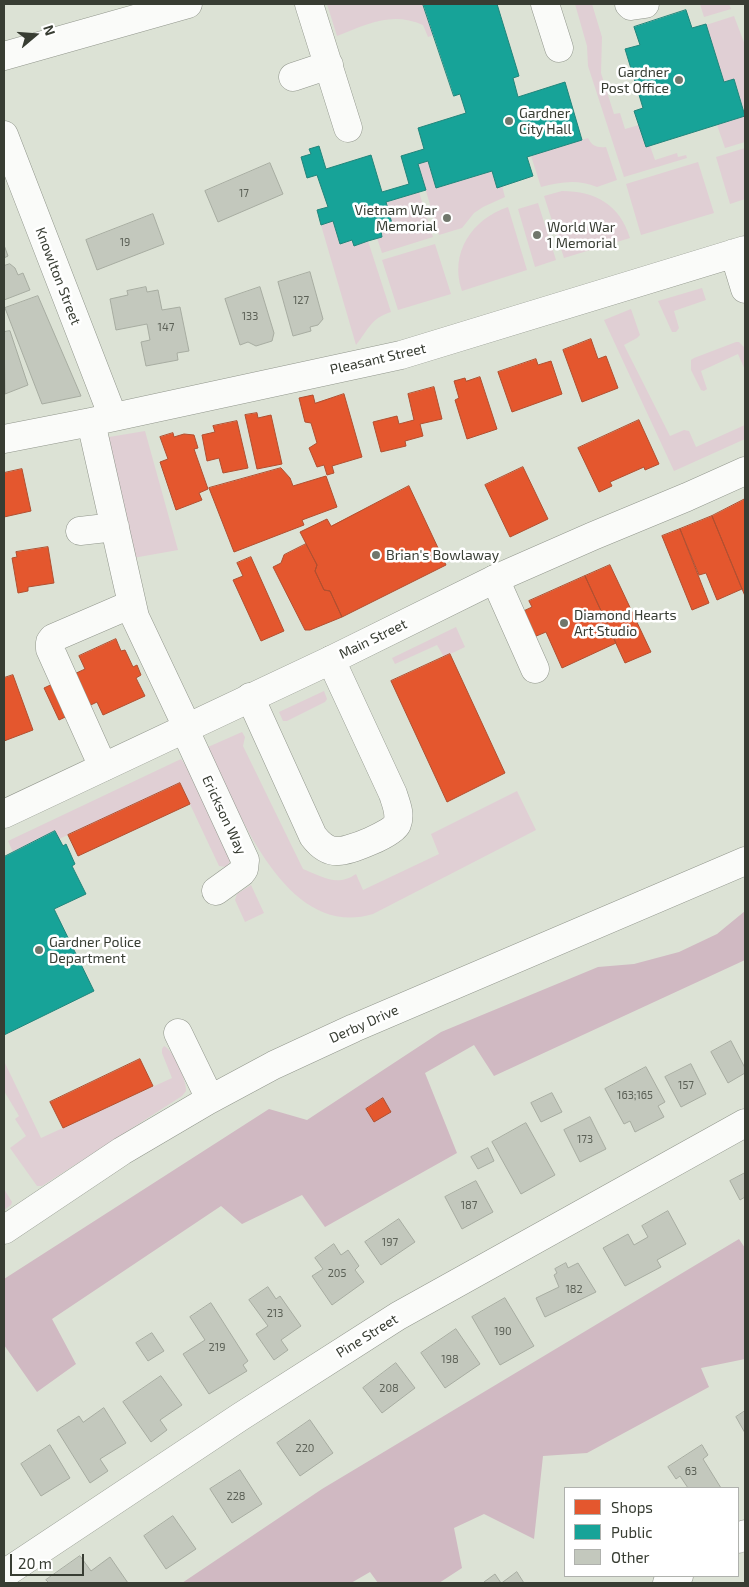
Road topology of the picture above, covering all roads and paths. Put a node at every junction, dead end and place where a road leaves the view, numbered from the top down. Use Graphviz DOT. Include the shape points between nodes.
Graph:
graph roads {
  1 [pos="188,4"];
  2 [pos="309,4"];
  3 [pos="545,4"];
  4 [pos="629,4"];
  5 [pos="645,4"];
  6 [pos="558,48"];
  7 [pos="4,56"];
  8 [pos="328,65"];
  9 [pos="292,77"];
  10 [pos="348,128"];
  11 [pos="4,134"];
  12 [pos="740,251"];
  13 [pos="745,289"];
  14 [pos="102,420"];
  15 [pos="4,439"];
  16 [pos="745,472"];
  17 [pos="115,527"];
  18 [pos="80,531"];
  19 [pos="495,579"];
  20 [pos="132,604"];
  21 [pos="331,660"];
  22 [pos="535,669"];
  23 [pos="250,697"];
  24 [pos="185,728"];
  25 [pos="103,767"];
  26 [pos="4,814"];
  27 [pos="745,860"];
  28 [pos="216,891"];
  29 [pos="178,1033"];
  30 [pos="210,1100"];
  31 [pos="745,1123"];
  32 [pos="4,1230"];
  33 [pos="4,1574"];
  1 -- 7 [label="street"];
  2 -- 8 [label="street"];
  3 -- 6 [label="street"];
  4 -- 5 [label="street"];
  8 -- 9 [label="street"];
  8 -- 10 [label="street"];
  11 -- 14 [label="street, Knowlton Street"];
  12 -- 13 [label="street"];
  12 -- 14 [label="street, Pleasant Street" via="433,346"];
  14 -- 15 [label="street, Pleasant Street"];
  14 -- 17 [label="street, Knowlton Street"];
  16 -- 19 [label="street, Main Street"];
  17 -- 18 [label="street"];
  17 -- 20 [label="street, Knowlton Street"];
  19 -- 21 [label="street, Main Street"];
  19 -- 22 [label="street"];
  20 -- 24 [label="street, Erickson Way" via="140,630"];
  20 -- 25 [label="street" via="50,642 50,649"];
  21 -- 23 [label="street, Main Street"];
  21 -- 23 [label="street" via="399,812 394,830 386,834 338,852 320,844 313,836"];
  23 -- 24 [label="street, Main Street"];
  24 -- 25 [label="street, Main Street"];
  24 -- 28 [label="street, Erickson Way" via="245,860 241,873"];
  25 -- 26 [label="street, Main Street"];
  27 -- 30 [label="street, Derby Drive" via="354,1028 274,1064"];
  29 -- 30 [label="street"];
  30 -- 32 [label="street, Derby Drive" via="122,1151"];
  31 -- 33 [label="street, Pine Street" via="398,1316"];
}
